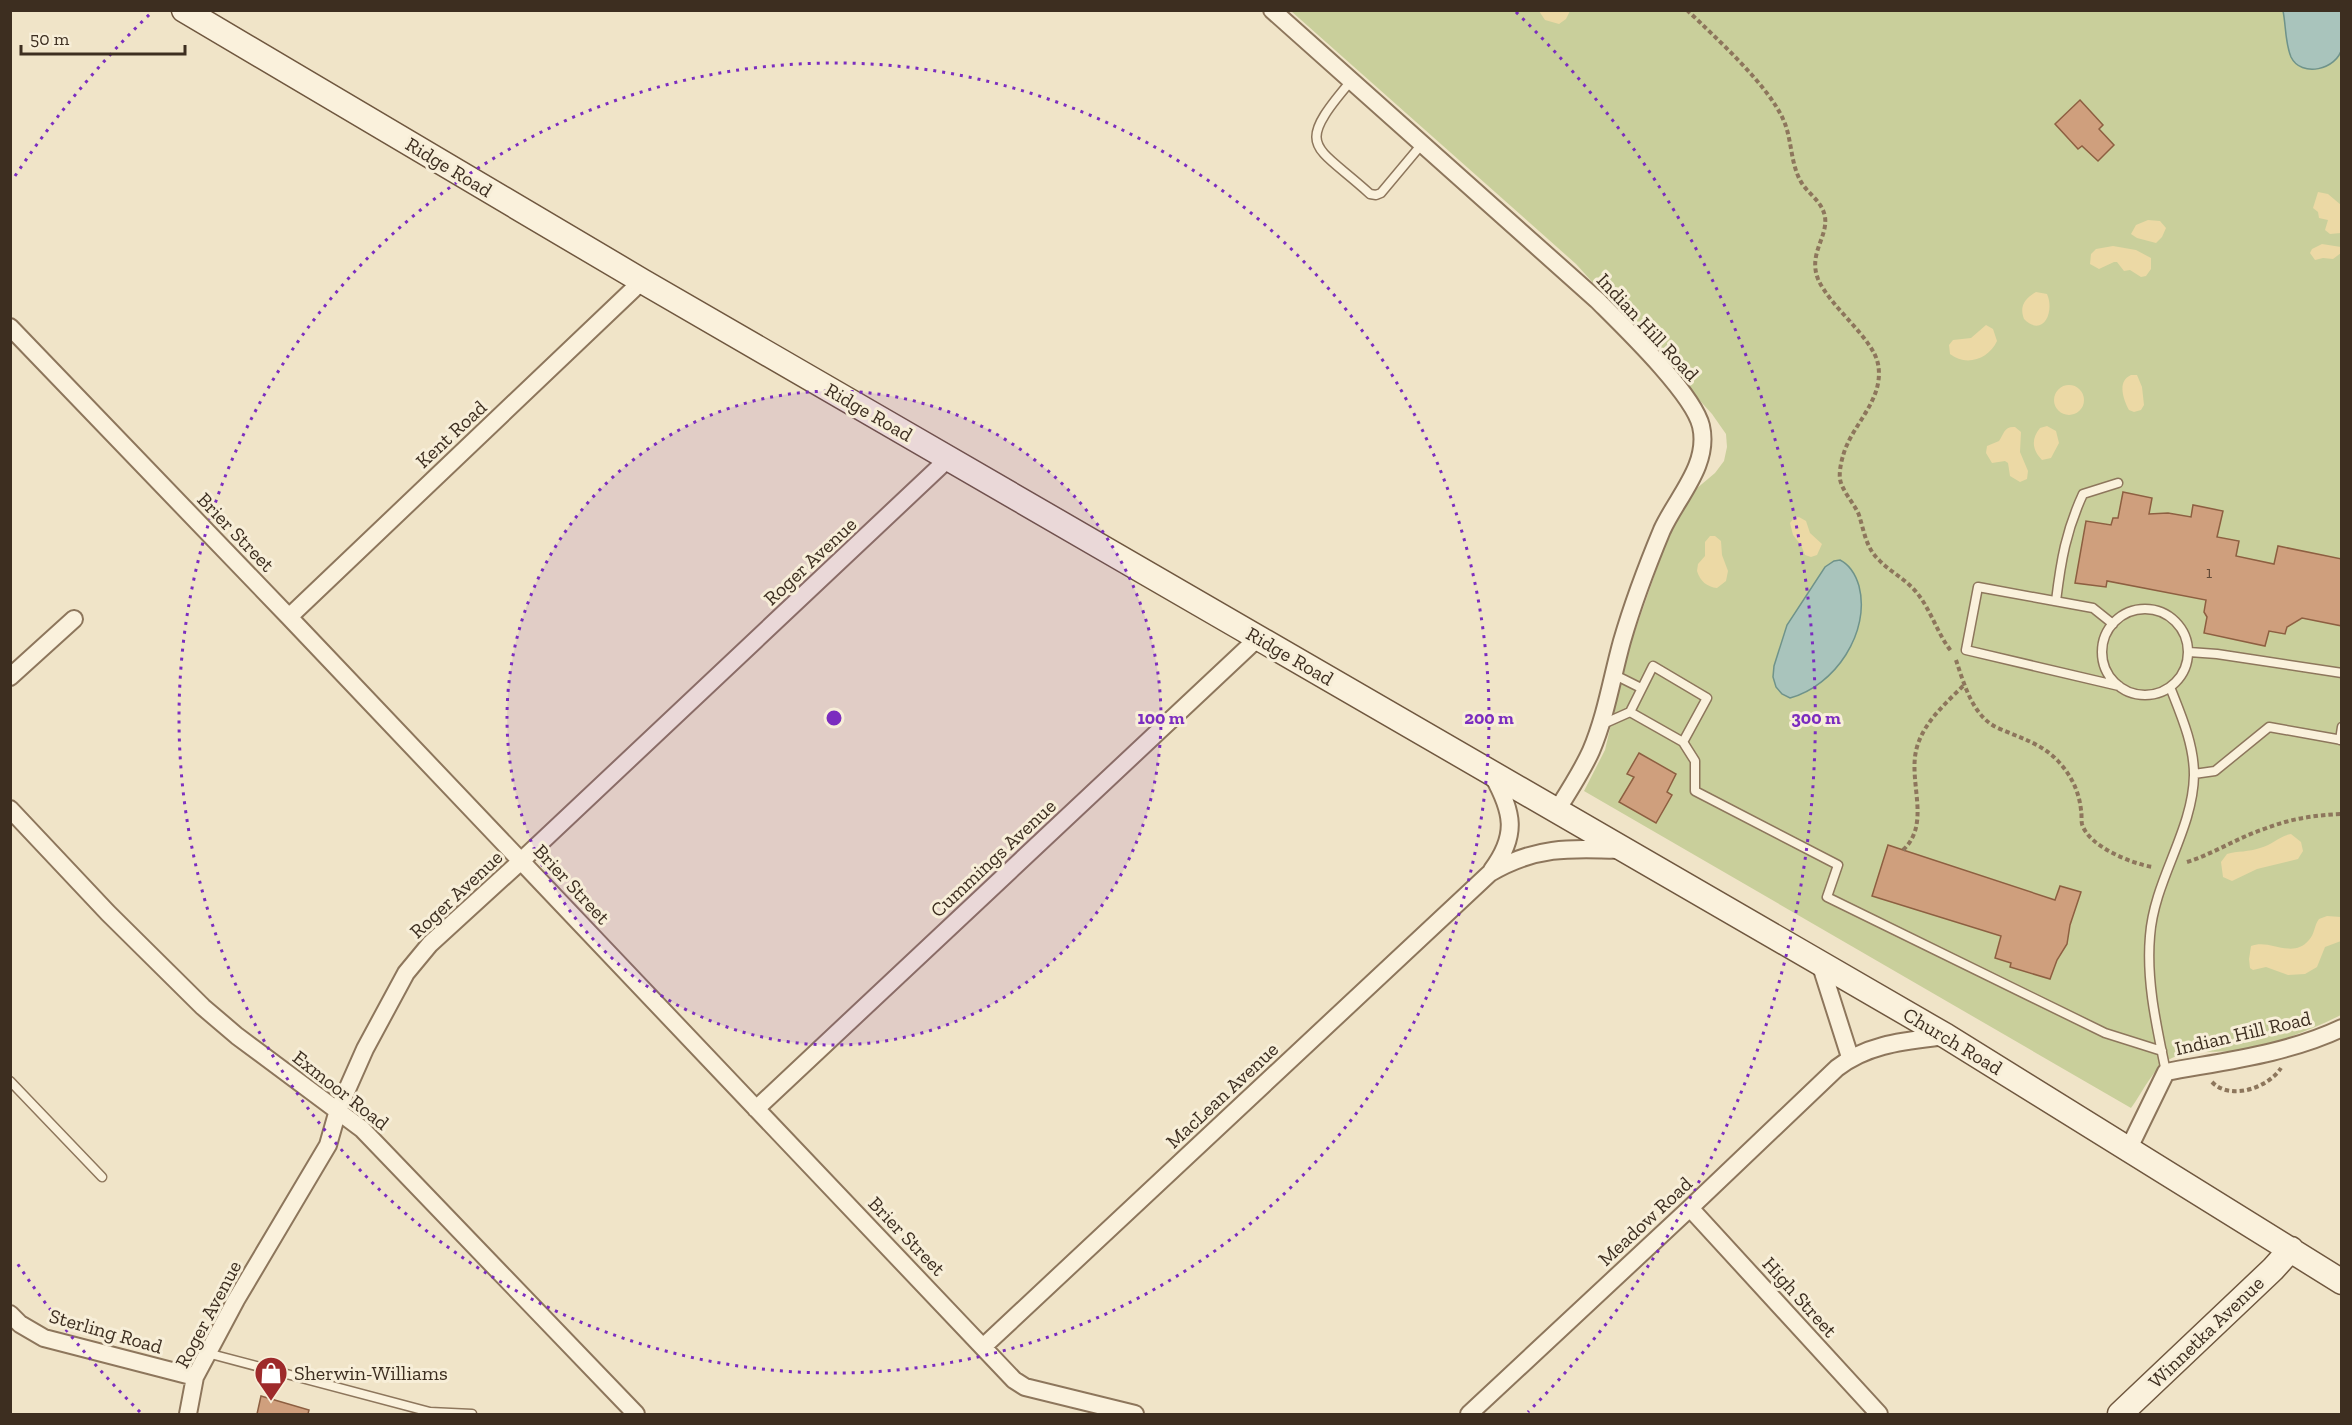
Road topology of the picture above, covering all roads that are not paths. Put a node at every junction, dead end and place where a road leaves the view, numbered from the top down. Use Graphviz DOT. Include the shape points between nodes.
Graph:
graph roads {
  1 [pos="184,10"];
  2 [pos="1272,10"];
  3 [pos="1351,81"];
  4 [pos="1422,144"];
  5 [pos="642,281"];
  6 [pos="10,327"];
  7 [pos="949,458"];
  8 [pos="2118,483"];
  9 [pos="2056,601"];
  10 [pos="289,617"];
  11 [pos="74,619"];
  12 [pos="2113,624"];
  13 [pos="1258,638"];
  14 [pos="2189,652"];
  15 [pos="1613,674"];
  16 [pos="2342,674"];
  17 [pos="10,677"];
  18 [pos="2119,686"];
  19 [pos="2170,687"];
  20 [pos="1641,688"];
  21 [pos="1630,712"];
  22 [pos="1599,725"];
  23 [pos="2342,727"];
  24 [pos="2341,740"];
  25 [pos="1683,742"];
  26 [pos="1491,773"];
  27 [pos="2194,774"];
  28 [pos="10,809"];
  29 [pos="1557,810"];
  30 [pos="1623,850"];
  31 [pos="521,861"];
  32 [pos="1490,873"];
  33 [pos="1820,963"];
  34 [pos="2342,1028"];
  35 [pos="1946,1035"];
  36 [pos="2162,1051"];
  37 [pos="1851,1057"];
  38 [pos="2166,1072"];
  39 [pos="10,1081"];
  40 [pos="756,1109"];
  41 [pos="338,1110"];
  42 [pos="2129,1148"];
  43 [pos="102,1177"];
  44 [pos="1690,1208"];
  45 [pos="2291,1249"];
  46 [pos="2342,1282"];
  47 [pos="10,1314"];
  48 [pos="984,1346"];
  49 [pos="207,1353"];
  50 [pos="195,1377"];
  51 [pos="188,1414"];
  52 [pos="472,1414"];
  53 [pos="636,1414"];
  54 [pos="1135,1414"];
  55 [pos="1469,1414"];
  56 [pos="1878,1414"];
  57 [pos="2120,1414"];
  1 -- 5 [label="street, Ridge Road"];
  2 -- 3 [label="street, Indian Hill Road"];
  3 -- 4 [label="street, Indian Hill Road"];
  3 -- 4 [label="lane" via="1316,130 1319,149 1328,159 1376,195"];
  4 -- 15 [label="street, Indian Hill Road" via="1641,344 1693,406 1701,425 1699,462 1663,528 1634,602"];
  5 -- 7 [label="street, Ridge Road"];
  5 -- 10 [label="street, Kent Road"];
  6 -- 10 [label="street, Brier Street"];
  7 -- 13 [label="street, Ridge Road"];
  7 -- 31 [label="street, Roger Avenue"];
  8 -- 9 [label="lane" via="2083,494 2062,553"];
  9 -- 12 [label="lane" via="2093,608"];
  9 -- 18 [label="lane" via="1978,587 1966,650"];
  10 -- 31 [label="street, Brier Street"];
  11 -- 17 [label="street"];
  12 -- 14 [label="lane" via="2132,611 2155,610 2183,630"];
  12 -- 18 [label="lane" via="2105,636 2103,663"];
  13 -- 26 [label="street, Ridge Road"];
  13 -- 40 [label="street, Cummings Avenue"];
  14 -- 16 [label="lane"];
  14 -- 19 [label="lane" via="2187,666"];
  15 -- 20 [label="lane"];
  15 -- 22 [label="street, Indian Hill Road"];
  18 -- 19 [label="lane" via="2145,696"];
  19 -- 27 [label="lane" via="2187,731"];
  20 -- 21 [label="lane"];
  20 -- 25 [label="lane" via="1653,666 1707,698"];
  21 -- 22 [label="lane"];
  21 -- 25 [label="lane"];
  22 -- 29 [label="street, Indian Hill Road" via="1591,750"];
  23 -- 24 [label="lane"];
  24 -- 27 [label="lane" via="2269,727 2215,771"];
  25 -- 36 [label="lane" via="1695,761 1695,791 1838,865 1827,897 2105,1033"];
  26 -- 29 [label="street, Ridge Road"];
  26 -- 32 [label="street, MacLean Avenue" via="1503,794 1511,826 1502,856"];
  27 -- 36 [label="lane" via="2191,801 2166,869 2150,936 2151,989"];
  28 -- 41 [label="street, Exmoor Road" via="196,1000 237,1036"];
  29 -- 30 [label="street, Church Road"];
  30 -- 32 [label="street, MacLean Avenue" via="1562,849 1535,853"];
  30 -- 33 [label="street, Church Road"];
  31 -- 40 [label="street, Brier Street"];
  31 -- 41 [label="street, Roger Avenue" via="430,944 406,973 364,1049"];
  32 -- 48 [label="street, MacLean Avenue"];
  33 -- 35 [label="street, Church Road"];
  33 -- 37 [label="street"];
  34 -- 38 [label="street, Indian Hill Road" via="2292,1047"];
  35 -- 37 [label="street, Meadow Road" via="1885,1044"];
  35 -- 42 [label="street, Church Road"];
  36 -- 38 [label="lane"];
  37 -- 44 [label="street, Meadow Road"];
  38 -- 42 [label="street, Indian Hill Road"];
  39 -- 43 [label="lane"];
  40 -- 48 [label="street, Brier Street"];
  41 -- 49 [label="street, Roger Avenue" via="328,1145"];
  41 -- 53 [label="street, Exmoor Road" via="362,1129"];
  42 -- 45 [label="street, Church Road"];
  44 -- 55 [label="street, Meadow Road"];
  44 -- 56 [label="street, High Street"];
  45 -- 46 [label="street, Church Road"];
  45 -- 57 [label="street, Winnetka Avenue"];
  47 -- 50 [label="street, Sterling Road" via="44,1338"];
  48 -- 54 [label="street, Brier Street" via="1025,1387"];
  49 -- 50 [label="street, Roger Avenue"];
  49 -- 52 [label="lane" via="430,1412"];
  50 -- 51 [label="street, Roger Avenue"];
}
